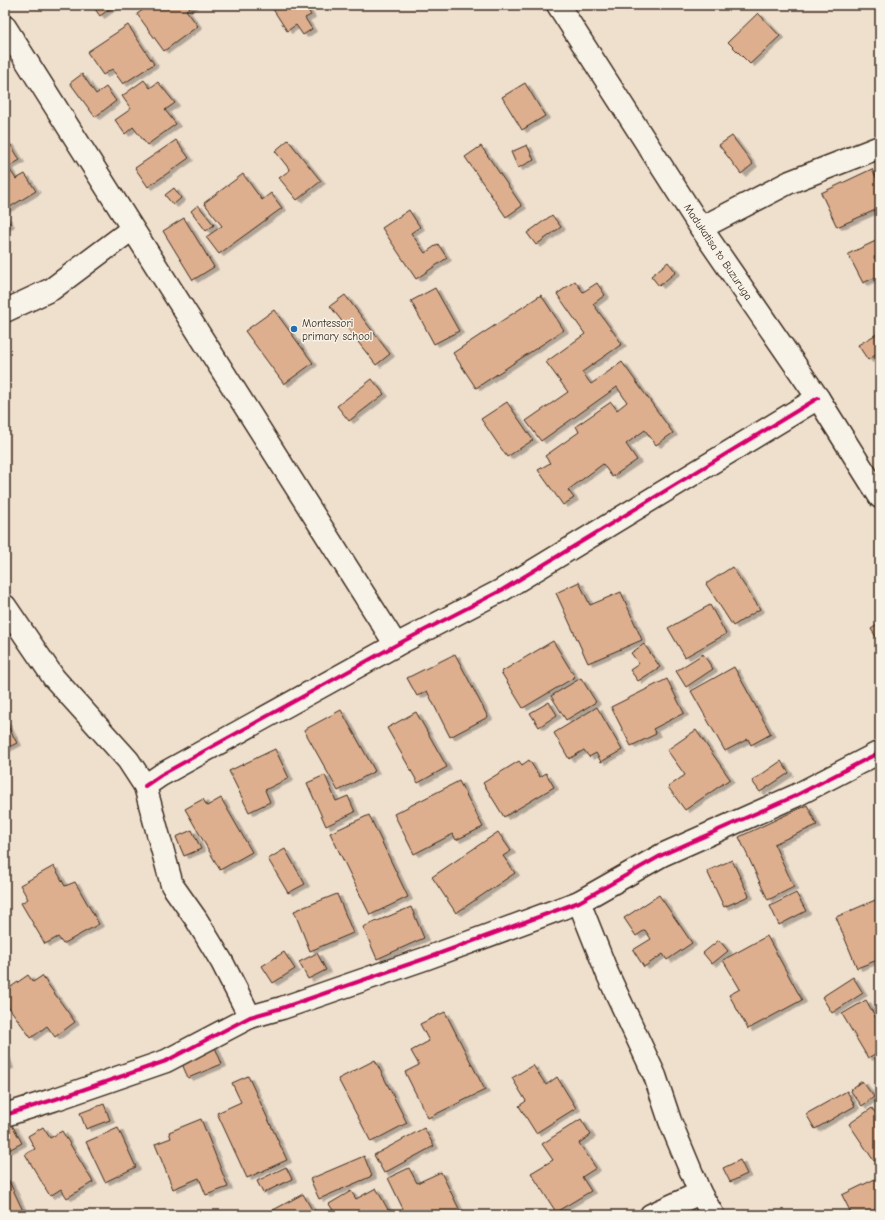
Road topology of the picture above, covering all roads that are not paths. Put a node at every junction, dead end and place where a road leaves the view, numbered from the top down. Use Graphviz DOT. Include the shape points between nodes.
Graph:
graph roads {
  1 [pos="558,5"];
  2 [pos="5,27"];
  3 [pos="880,147"];
  4 [pos="701,228"];
  5 [pos="132,229"];
  6 [pos="5,311"];
  7 [pos="818,398"];
  8 [pos="880,497"];
  9 [pos="5,606"];
  10 [pos="396,645"];
  11 [pos="880,752"];
  12 [pos="145,786"];
  13 [pos="579,902"];
  14 [pos="250,1017"];
  15 [pos="5,1115"];
  16 [pos="700,1193"];
  17 [pos="651,1215"];
  18 [pos="713,1215"];
  1 -- 4 [label="street, Madukatisa to Buzuruga"];
  2 -- 5 [label="street"];
  3 -- 4 [label="street" via="790,182"];
  4 -- 7 [label="street, Madukatisa to Buzuruga"];
  5 -- 6 [label="street" via="52,289"];
  5 -- 10 [label="street"];
  7 -- 8 [label="street, Madukatisa to Buzuruga"];
  7 -- 10 [label="street" via="502,590"];
  9 -- 12 [label="street" via="54,678 128,760"];
  10 -- 12 [label="street"];
  11 -- 13 [label="street" via="795,796 662,855"];
  12 -- 14 [label="street" via="172,885 214,949"];
  13 -- 14 [label="street" via="386,972"];
  13 -- 16 [label="street" via="608,975 655,1076 670,1121"];
  14 -- 15 [label="street" via="166,1061"];
  16 -- 17 [label="street"];
  16 -- 18 [label="street"];
}
